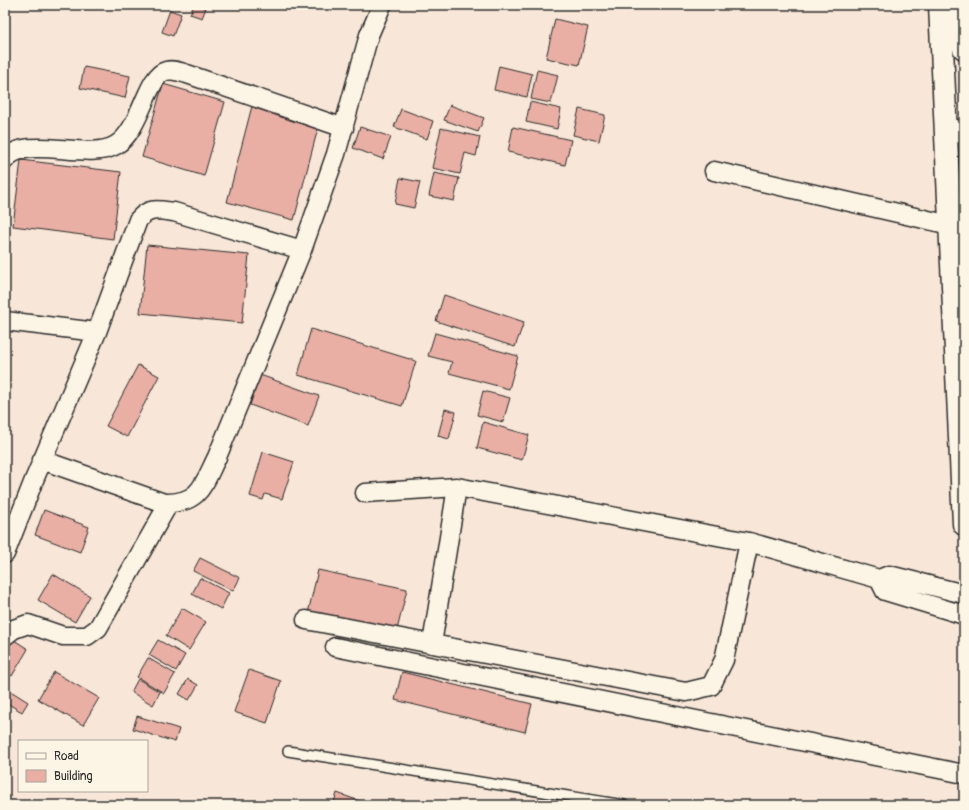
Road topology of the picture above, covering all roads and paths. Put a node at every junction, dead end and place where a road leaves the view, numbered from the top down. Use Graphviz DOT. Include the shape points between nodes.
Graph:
graph roads {
  1 [pos="382,5"];
  2 [pos="940,5"];
  3 [pos="962,5"];
  4 [pos="964,48"];
  5 [pos="344,128"];
  6 [pos="955,132"];
  7 [pos="5,160"];
  8 [pos="714,171"];
  9 [pos="950,225"];
  10 [pos="302,250"];
  11 [pos="5,321"];
  12 [pos="97,332"];
  13 [pos="42,460"];
  14 [pos="457,487"];
  15 [pos="365,493"];
  16 [pos="169,503"];
  17 [pos="964,524"];
  18 [pos="749,542"];
  19 [pos="5,554"];
  20 [pos="879,579"];
  21 [pos="964,594"];
  22 [pos="964,615"];
  23 [pos="306,620"];
  24 [pos="5,636"];
  25 [pos="432,644"];
  26 [pos="335,647"];
  27 [pos="288,751"];
  28 [pos="964,774"];
  29 [pos="624,805"];
  1 -- 5 [label="street" via="369,35"];
  2 -- 6 [label="highway"];
  3 -- 4 [label="highway"];
  5 -- 7 [label="street" via="187,74 165,71 153,82 134,127 117,145 94,151 25,149 15,151"];
  5 -- 10 [label="street"];
  6 -- 9 [label="highway"];
  8 -- 9 [label="street"];
  9 -- 17 [label="highway"];
  10 -- 12 [label="street" via="174,212 145,212 138,220"];
  10 -- 16 [label="street" via="217,457 201,488 190,499 177,504"];
  11 -- 12 [label="street"];
  12 -- 13 [label="street"];
  13 -- 16 [label="street" via="153,500"];
  13 -- 19 [label="street"];
  14 -- 15 [label="street"];
  14 -- 18 [label="street"];
  14 -- 25 [label="street"];
  16 -- 24 [label="street" via="98,628 87,636 62,636 28,624 14,629"];
  18 -- 20 [label="street"];
  18 -- 25 [label="street" via="724,660 711,686 686,692"];
  20 -- 21 [label="street" via="890,575"];
  20 -- 22 [label="street" via="885,591"];
  23 -- 25 [label="street"];
  26 -- 28 [label="street"];
  27 -- 29 [label="lane"];
}
